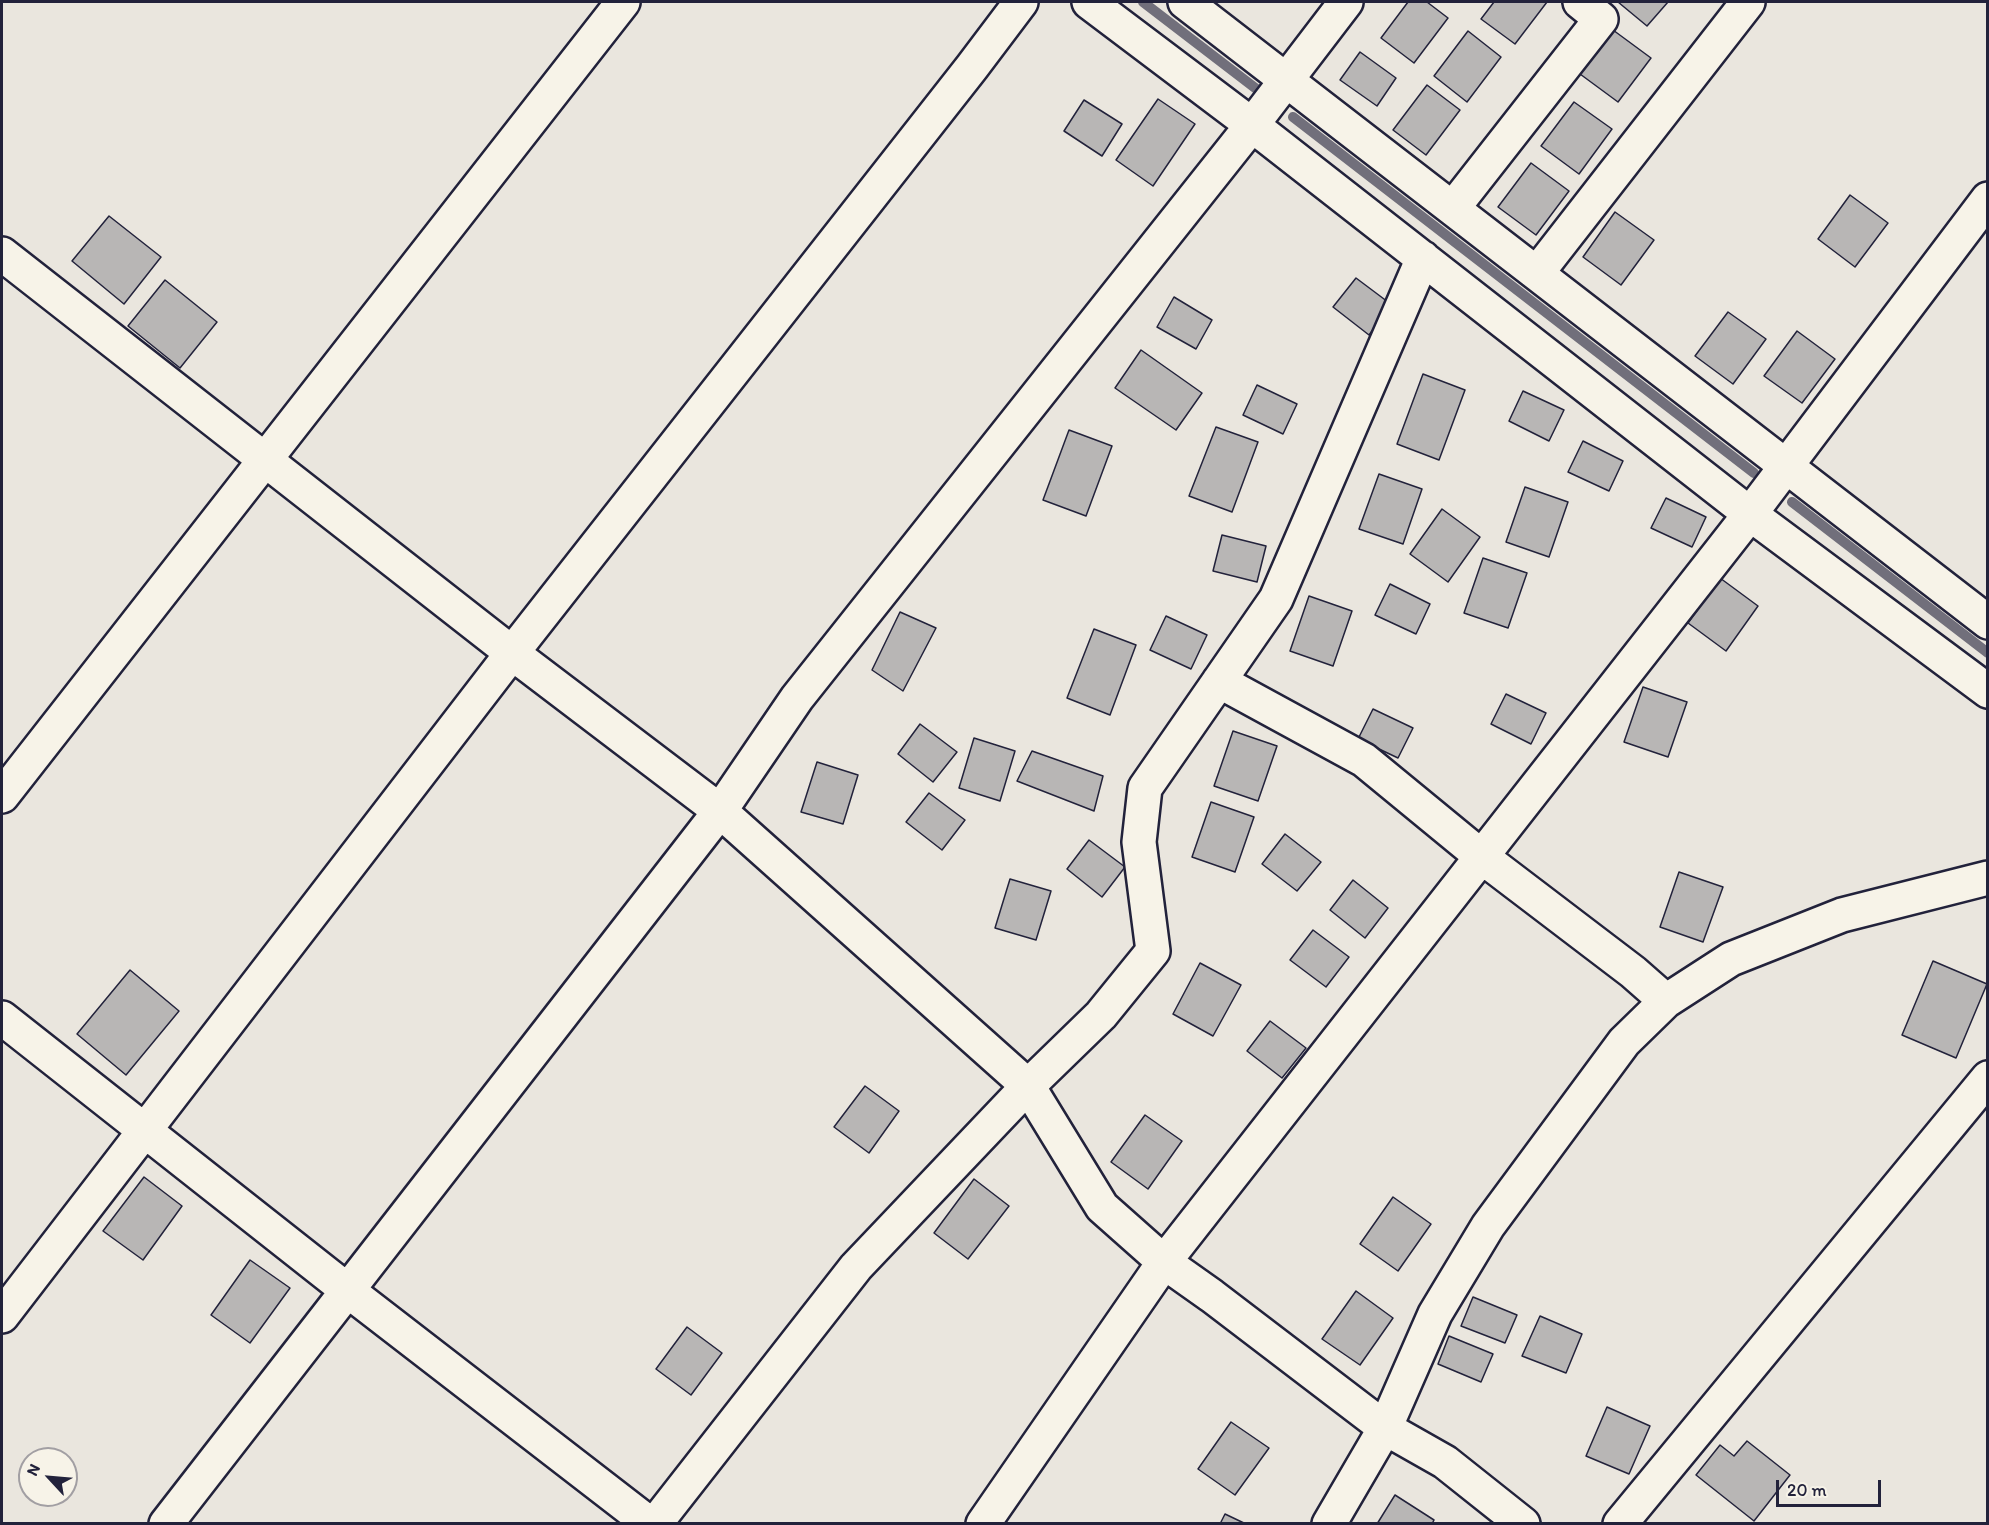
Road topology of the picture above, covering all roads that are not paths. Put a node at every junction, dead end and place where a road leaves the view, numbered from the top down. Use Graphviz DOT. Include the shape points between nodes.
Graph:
graph roads {
  1 [pos="623,2"];
  2 [pos="1021,2"];
  3 [pos="1089,2"];
  4 [pos="1185,2"];
  5 [pos="1346,2"];
  6 [pos="1580,2"];
  7 [pos="1748,2"];
  8 [pos="1286,80"];
  9 [pos="1252,125"];
  10 [pos="1988,199"];
  11 [pos="1453,208"];
  12 [pos="2,254"];
  13 [pos="1422,258"];
  14 [pos="1537,273"];
  15 [pos="265,458"];
  16 [pos="1786,465"];
  17 [pos="1750,514"];
  18 [pos="1988,622"];
  19 [pos="512,653"];
  20 [pos="1219,681"];
  21 [pos="1988,691"];
  22 [pos="2,796"];
  23 [pos="720,811"];
  24 [pos="1482,856"];
  25 [pos="1988,878"];
  26 [pos="1666,1001"];
  27 [pos="2,1018"];
  28 [pos="1988,1078"];
  29 [pos="1028,1086"];
  30 [pos="144,1130"];
  31 [pos="1164,1263"];
  32 [pos="347,1290"];
  33 [pos="2,1316"];
  34 [pos="1385,1428"];
  35 [pos="166,1524"];
  36 [pos="652,1524"];
  37 [pos="983,1524"];
  38 [pos="1329,1524"];
  39 [pos="1523,1524"];
  40 [pos="1620,1524"];
  1 -- 15 [label="street"];
  2 -- 19 [label="street"];
  3 -- 9 [label="street"];
  4 -- 8 [label="street"];
  5 -- 8 [label="street"];
  6 -- 11 [label="street" via="1602,19"];
  7 -- 14 [label="street"];
  8 -- 9 [label="street"];
  8 -- 11 [label="street"];
  9 -- 13 [label="street"];
  9 -- 23 [label="street" via="797,698"];
  10 -- 16 [label="street"];
  11 -- 14 [label="street"];
  12 -- 15 [label="street"];
  13 -- 17 [label="street"];
  13 -- 20 [label="street" via="1276,599"];
  14 -- 16 [label="street"];
  15 -- 19 [label="street"];
  15 -- 22 [label="street"];
  16 -- 17 [label="street"];
  16 -- 18 [label="street"];
  17 -- 21 [label="street"];
  17 -- 24 [label="street"];
  19 -- 23 [label="street"];
  19 -- 30 [label="street"];
  20 -- 24 [label="street" via="1364,760"];
  20 -- 29 [label="street" via="1145,788 1139,842 1153,951 1101,1015"];
  23 -- 29 [label="street"];
  23 -- 32 [label="street"];
  24 -- 26 [label="street"];
  24 -- 31 [label="street"];
  25 -- 26 [label="street" via="1842,915 1731,959"];
  26 -- 34 [label="street" via="1624,1042 1488,1226 1435,1314"];
  27 -- 30 [label="street"];
  28 -- 40 [label="street"];
  29 -- 31 [label="street" via="1102,1207"];
  29 -- 36 [label="street" via="856,1267"];
  30 -- 32 [label="street"];
  30 -- 33 [label="street"];
  31 -- 34 [label="street"];
  31 -- 37 [label="street"];
  32 -- 35 [label="street"];
  32 -- 36 [label="street"];
  34 -- 38 [label="street"];
  34 -- 39 [label="street" via="1444,1462"];
}
